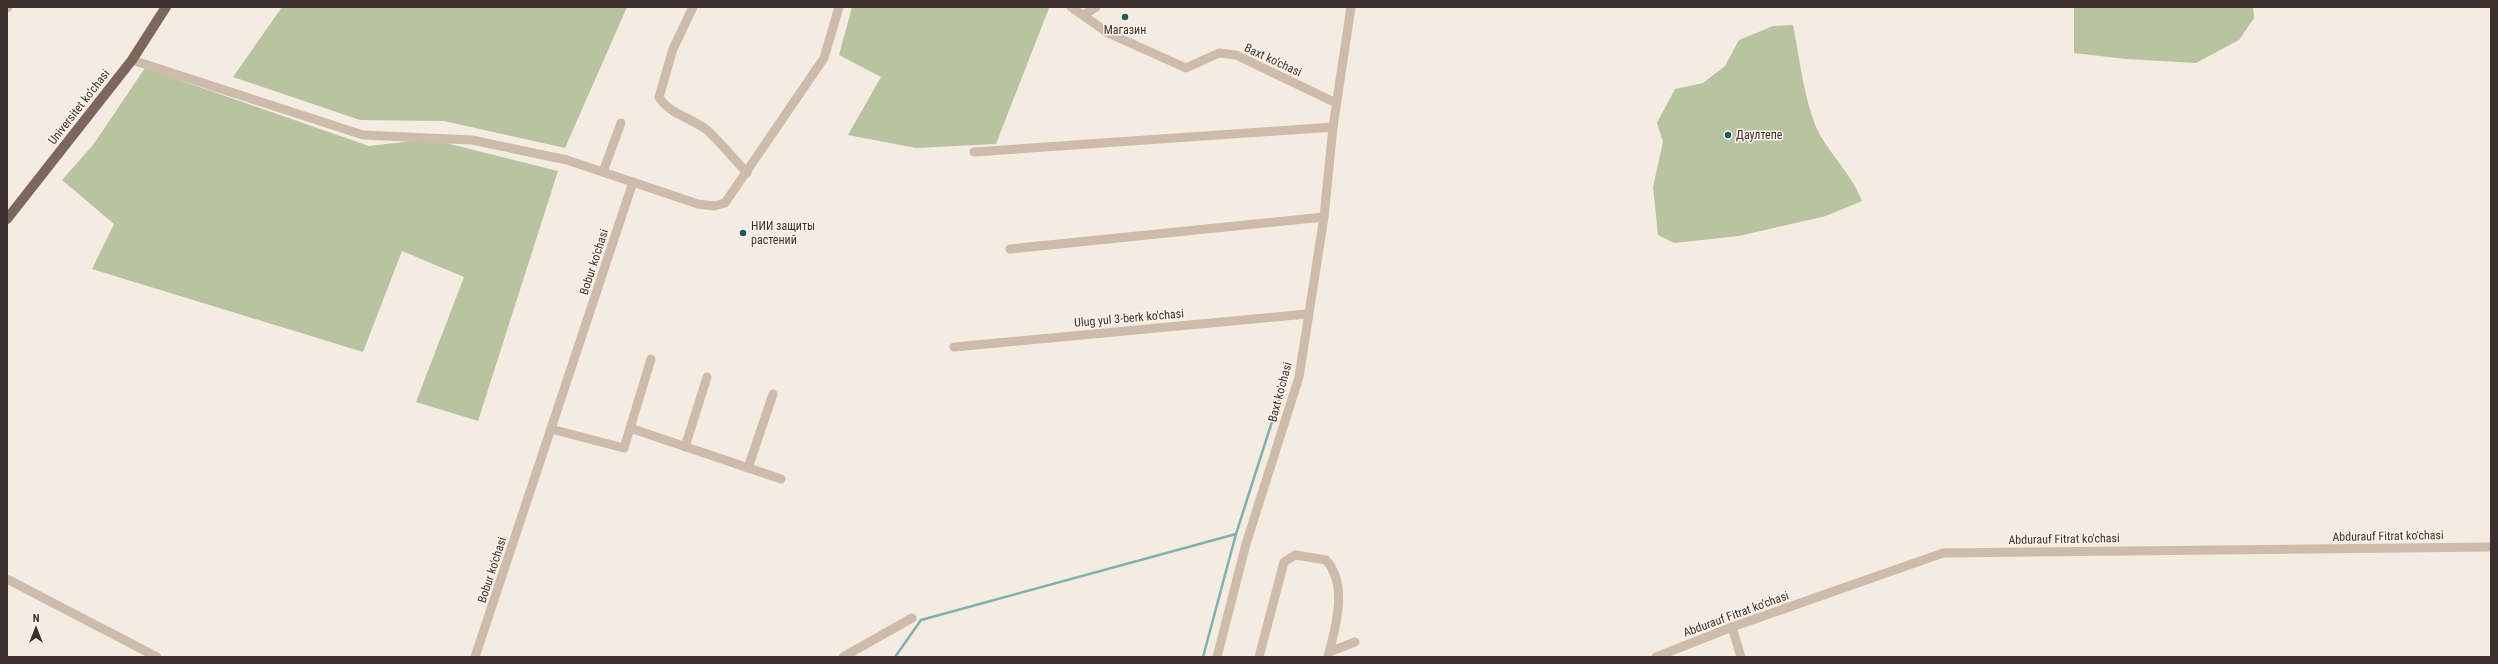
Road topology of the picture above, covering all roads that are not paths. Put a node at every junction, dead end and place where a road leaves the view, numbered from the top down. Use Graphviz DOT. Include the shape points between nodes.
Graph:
graph roads {
  1 [pos="166,7"];
  2 [pos="693,7"];
  3 [pos="839,7"];
  4 [pos="1071,7"];
  5 [pos="1096,7"];
  6 [pos="1351,7"];
  7 [pos="1084,15"];
  8 [pos="132,60"];
  9 [pos="1336,103"];
  10 [pos="620,122"];
  11 [pos="1333,127"];
  12 [pos="974,152"];
  13 [pos="603,172"];
  14 [pos="747,173"];
  15 [pos="634,182"];
  16 [pos="8,217"];
  17 [pos="1324,217"];
  18 [pos="1010,249"];
  19 [pos="1307,314"];
  20 [pos="954,347"];
  21 [pos="651,360"];
  22 [pos="708,377"];
  23 [pos="773,394"];
  24 [pos="630,428"];
  25 [pos="551,429"];
  26 [pos="685,447"];
  27 [pos="748,468"];
  28 [pos="781,479"];
  29 [pos="2491,547"];
  30 [pos="7,579"];
  31 [pos="912,618"];
  32 [pos="1732,627"];
  33 [pos="1355,642"];
  34 [pos="1328,654"];
  35 [pos="157,657"];
  36 [pos="475,657"];
  37 [pos="843,657"];
  38 [pos="1218,657"];
  39 [pos="1259,657"];
  40 [pos="1656,657"];
  41 [pos="1741,657"];
  1 -- 8 [label="main road, Universitet ko'chasi"];
  2 -- 14 [label="street" via="672,49 659,97 662,103 707,130"];
  3 -- 14 [label="street" via="824,58"];
  4 -- 7 [label="street, Baxt ko'chasi"];
  5 -- 7 [label="street"];
  6 -- 9 [label="street, Baxt ko'chasi"];
  7 -- 9 [label="street, Baxt ko'chasi" via="1108,34 1186,68 1219,53 1236,55"];
  8 -- 13 [label="street" via="363,135 472,140 567,160"];
  8 -- 16 [label="main road, Universitet ko'chasi"];
  9 -- 11 [label="street, Baxt ko'chasi"];
  10 -- 13 [label="street"];
  11 -- 12 [label="street"];
  11 -- 17 [label="street, Baxt ko'chasi"];
  13 -- 15 [label="street"];
  14 -- 15 [label="street" via="725,203 714,206 698,204"];
  15 -- 25 [label="street, Bobur ko'chasi"];
  17 -- 18 [label="street"];
  17 -- 19 [label="street, Baxt ko'chasi"];
  19 -- 20 [label="street, Ulug yul 3-berk ko'chasi"];
  19 -- 38 [label="street, Baxt ko'chasi" via="1299,377 1246,544"];
  21 -- 24 [label="street"];
  22 -- 26 [label="street"];
  23 -- 27 [label="street"];
  24 -- 25 [label="street" via="624,448"];
  24 -- 26 [label="street"];
  25 -- 36 [label="street, Bobur ko'chasi"];
  26 -- 27 [label="street"];
  27 -- 28 [label="street"];
  29 -- 32 [label="street, Abdurauf Fitrat ko'chasi" via="1943,553"];
  30 -- 35 [label="street"];
  31 -- 37 [label="street"];
  32 -- 40 [label="street, Abdurauf Fitrat ko'chasi"];
  32 -- 41 [label="street"];
  33 -- 34 [label="street"];
  34 -- 39 [label="street" via="1340,605 1333,572 1326,560 1295,555 1284,562"];
}
